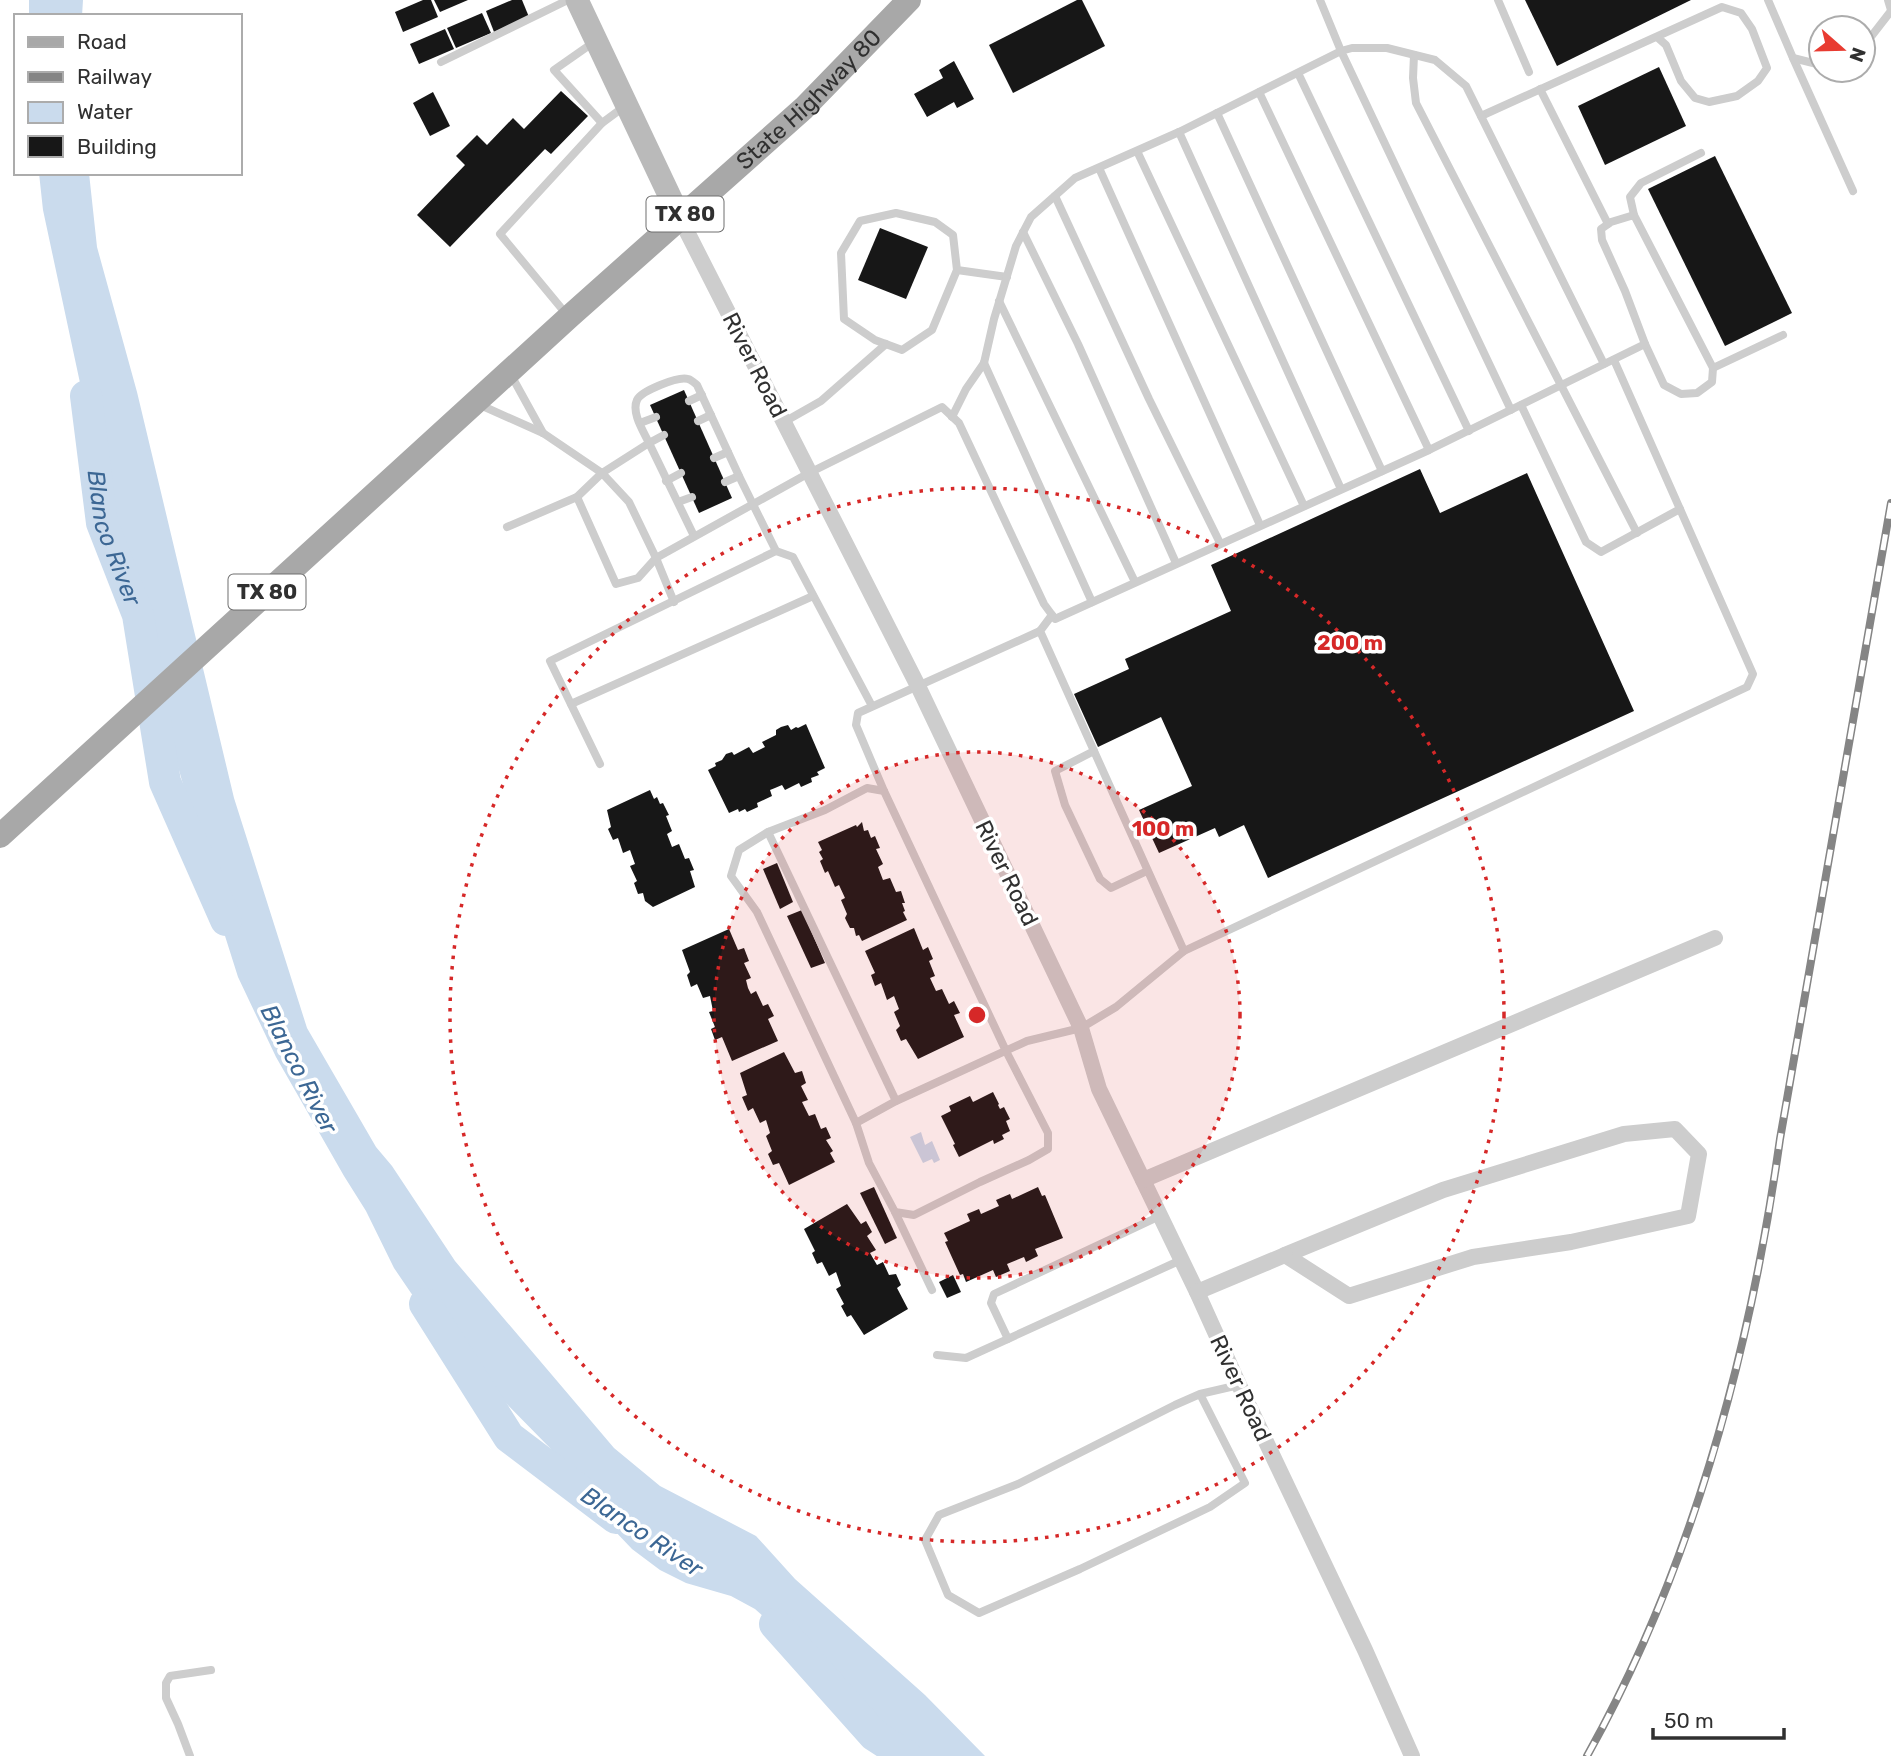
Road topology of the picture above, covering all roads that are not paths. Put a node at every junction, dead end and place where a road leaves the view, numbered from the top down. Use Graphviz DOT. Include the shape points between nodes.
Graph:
graph roads {
  1 [pos="568,0"];
  2 [pos="577,0"];
  3 [pos="1320,0"];
  4 [pos="1499,0"];
  5 [pos="1768,0"];
  6 [pos="1888,0"];
  7 [pos="902,3"];
  8 [pos="1891,11"];
  9 [pos="1877,29"];
  10 [pos="1657,37"];
  11 [pos="596,40"];
  12 [pos="1341,51"];
  13 [pos="1414,55"];
  14 [pos="1793,58"];
  15 [pos="441,62"];
  16 [pos="1807,62"];
  17 [pos="1528,72"];
  18 [pos="1298,73"];
  19 [pos="1540,89"];
  20 [pos="1259,92"];
  21 [pos="627,105"];
  22 [pos="1217,113"];
  23 [pos="1481,116"];
  24 [pos="601,123"];
  25 [pos="1179,132"];
  26 [pos="1137,151"];
  27 [pos="1701,153"];
  28 [pos="1099,168"];
  29 [pos="1853,191"];
  30 [pos="1055,196"];
  31 [pos="1634,215"];
  32 [pos="680,218"];
  33 [pos="1608,224"];
  34 [pos="1023,232"];
  35 [pos="957,271"];
  36 [pos="1007,277"];
  37 [pos="999,301"];
  38 [pos="569,317"];
  39 [pos="1783,335"];
  40 [pos="886,344"];
  41 [pos="1645,344"];
  42 [pos="1614,360"];
  43 [pos="984,363"];
  44 [pos="1604,364"];
  45 [pos="1713,368"];
  46 [pos="509,372"];
  47 [pos="1561,385"];
  48 [pos="702,395"];
  49 [pos="689,401"];
  50 [pos="476,403"];
  51 [pos="1521,405"];
  52 [pos="1511,410"];
  53 [pos="711,415"];
  54 [pos="656,417"];
  55 [pos="952,417"];
  56 [pos="698,421"];
  57 [pos="784,422"];
  58 [pos="640,423"];
  59 [pos="1469,430"];
  60 [pos="543,433"];
  61 [pos="664,435"];
  62 [pos="649,443"];
  63 [pos="1429,450"];
  64 [pos="728,452"];
  65 [pos="714,458"];
  66 [pos="1382,471"];
  67 [pos="602,473"];
  68 [pos="681,473"];
  69 [pos="809,473"];
  70 [pos="739,476"];
  71 [pos="666,481"];
  72 [pos="725,482"];
  73 [pos="1341,489"];
  74 [pos="577,497"];
  75 [pos="692,497"];
  76 [pos="678,502"];
  77 [pos="753,505"];
  78 [pos="1304,506"];
  79 [pos="1680,509"];
  80 [pos="1260,525"];
  81 [pos="508,527"];
  82 [pos="1637,533"];
  83 [pos="694,536"];
  84 [pos="1220,544"];
  85 [pos="776,551"];
  86 [pos="656,558"];
  87 [pos="1176,564"];
  88 [pos="1135,582"];
  89 [pos="813,596"];
  90 [pos="674,602"];
  91 [pos="1092,602"];
  92 [pos="1052,615"];
  93 [pos="1040,631"];
  94 [pos="918,686"];
  95 [pos="571,704"];
  96 [pos="872,706"];
  97 [pos="1094,751"];
  98 [pos="600,764"];
  99 [pos="884,791"];
  100 [pos="768,832"];
  101 [pos="0,836"];
  102 [pos="1147,871"];
  103 [pos="1715,938"];
  104 [pos="1184,951"];
  105 [pos="1081,1028"];
  106 [pos="1006,1051"];
  107 [pos="896,1101"];
  108 [pos="856,1123"];
  109 [pos="1143,1180"];
  110 [pos="895,1212"];
  111 [pos="1160,1216"];
  112 [pos="1285,1255"];
  113 [pos="1181,1260"];
  114 [pos="932,1290"];
  115 [pos="1197,1292"];
  116 [pos="1008,1339"];
  117 [pos="936,1355"];
  118 [pos="1239,1385"];
  119 [pos="1200,1394"];
  120 [pos="211,1670"];
  121 [pos="190,1756"];
  122 [pos="1412,1756"];
  1 -- 15 [label="lane"];
  2 -- 11 [label="street, River Road"];
  3 -- 12 [label="lane"];
  4 -- 17 [label="lane"];
  5 -- 14 [label="lane"];
  6 -- 8 [label="lane"];
  7 -- 32 [label="main road, State Highway 80 / TX 80" via="804,108"];
  8 -- 9 [label="lane"];
  10 -- 10 [label="lane" via="1722,7 1732,9 1741,13 1752,29 1767,68 1737,96 1709,102 1695,98 1681,81 1667,45"];
  10 -- 19 [label="lane"];
  11 -- 21 [label="street, River Road"];
  11 -- 24 [label="lane" via="554,70"];
  12 -- 13 [label="lane" via="1387,48"];
  12 -- 18 [label="lane"];
  12 -- 52 [label="lane"];
  13 -- 23 [label="lane" via="1435,60 1466,86"];
  13 -- 47 [label="lane" via="1416,103"];
  14 -- 16 [label="lane"];
  14 -- 29 [label="lane"];
  18 -- 20 [label="lane"];
  18 -- 59 [label="lane"];
  19 -- 23 [label="lane"];
  19 -- 33 [label="lane"];
  20 -- 22 [label="lane"];
  20 -- 63 [label="lane"];
  21 -- 24 [label="lane"];
  21 -- 32 [label="street, River Road"];
  22 -- 25 [label="lane"];
  22 -- 66 [label="lane"];
  23 -- 44 [label="lane"];
  24 -- 38 [label="lane" via="500,234"];
  25 -- 26 [label="lane"];
  25 -- 73 [label="lane"];
  26 -- 28 [label="lane"];
  26 -- 78 [label="lane"];
  27 -- 31 [label="lane" via="1641,183 1630,197"];
  28 -- 30 [label="lane" via="1075,178"];
  28 -- 80 [label="lane"];
  30 -- 34 [label="lane" via="1031,217"];
  30 -- 84 [label="lane"];
  31 -- 33 [label="lane"];
  31 -- 45 [label="lane"];
  32 -- 38 [label="main road, State Highway 80 / TX 80"];
  32 -- 57 [label="street, River Road"];
  33 -- 41 [label="lane" via="1601,229 1602,240"];
  34 -- 36 [label="lane"];
  34 -- 87 [label="lane"];
  35 -- 36 [label="lane"];
  35 -- 40 [label="lane" via="932,330 902,350"];
  35 -- 40 [label="lane" via="953,235 935,222 896,214 860,221 841,253 844,319"];
  36 -- 37 [label="lane"];
  37 -- 43 [label="lane"];
  37 -- 88 [label="lane"];
  38 -- 46 [label="main road, State Highway 80 / TX 80"];
  39 -- 45 [label="lane"];
  40 -- 57 [label="lane" via="821,401"];
  41 -- 42 [label="lane"];
  41 -- 45 [label="lane" via="1664,385 1681,394 1697,393 1712,382"];
  42 -- 44 [label="lane"];
  42 -- 79 [label="lane"];
  43 -- 55 [label="lane"];
  43 -- 91 [label="lane"];
  44 -- 47 [label="lane"];
  46 -- 50 [label="main road, State Highway 80 / TX 80"];
  46 -- 60 [label="lane"];
  47 -- 51 [label="lane"];
  47 -- 82 [label="lane"];
  48 -- 49 [label="lane"];
  48 -- 53 [label="lane"];
  48 -- 58 [label="lane" via="689,379 678,378 643,393 635,409"];
  50 -- 60 [label="lane"];
  50 -- 101 [label="main road, State Highway 80 / TX 80"];
  51 -- 52 [label="lane"];
  51 -- 82 [label="lane" via="1586,542 1601,552"];
  52 -- 59 [label="lane"];
  53 -- 56 [label="lane"];
  53 -- 64 [label="lane"];
  54 -- 58 [label="lane"];
  55 -- 69 [label="lane" via="942,407"];
  55 -- 92 [label="lane" via="959,423"];
  57 -- 69 [label="street, River Road"];
  58 -- 62 [label="lane"];
  59 -- 63 [label="lane"];
  60 -- 67 [label="lane"];
  61 -- 62 [label="lane"];
  62 -- 67 [label="lane"];
  62 -- 71 [label="lane"];
  63 -- 66 [label="lane"];
  64 -- 65 [label="lane"];
  64 -- 70 [label="lane"];
  66 -- 73 [label="lane"];
  67 -- 74 [label="lane"];
  67 -- 86 [label="lane" via="629,502"];
  68 -- 71 [label="lane"];
  69 -- 77 [label="lane"];
  69 -- 94 [label="street, River Road"];
  70 -- 72 [label="lane"];
  70 -- 77 [label="lane"];
  71 -- 76 [label="lane"];
  73 -- 78 [label="lane"];
  74 -- 81 [label="lane"];
  74 -- 86 [label="lane" via="616,584 638,578"];
  75 -- 76 [label="lane"];
  76 -- 83 [label="lane"];
  77 -- 83 [label="lane"];
  77 -- 85 [label="lane"];
  78 -- 80 [label="lane"];
  79 -- 82 [label="lane"];
  79 -- 104 [label="lane" via="1754,674 1747,687"];
  80 -- 84 [label="lane"];
  83 -- 86 [label="lane"];
  84 -- 87 [label="lane"];
  85 -- 89 [label="lane" via="793,556"];
  85 -- 90 [label="lane"];
  86 -- 90 [label="lane"];
  87 -- 88 [label="lane"];
  88 -- 91 [label="lane"];
  89 -- 95 [label="lane"];
  89 -- 96 [label="lane"];
  90 -- 95 [label="lane" via="550,661"];
  91 -- 92 [label="lane" via="1055,619"];
  92 -- 93 [label="lane"];
  93 -- 94 [label="lane"];
  93 -- 97 [label="lane"];
  94 -- 96 [label="lane"];
  94 -- 105 [label="street, River Road"];
  95 -- 98 [label="lane"];
  96 -- 99 [label="lane" via="858,713 856,725"];
  97 -- 102 [label="lane"];
  97 -- 102 [label="lane" via="1055,771 1065,805 1100,878 1111,888"];
  99 -- 100 [label="lane" via="867,788"];
  99 -- 106 [label="lane"];
  100 -- 107 [label="lane"];
  100 -- 108 [label="lane" via="739,850 732,876 757,912"];
  102 -- 104 [label="lane"];
  103 -- 109 [label="street"];
  104 -- 105 [label="lane" via="1116,1007"];
  105 -- 106 [label="lane"];
  105 -- 109 [label="street, River Road" via="1099,1089"];
  106 -- 107 [label="lane"];
  106 -- 110 [label="lane" via="1048,1133 1048,1149 914,1215"];
  107 -- 108 [label="lane"];
  108 -- 110 [label="lane" via="869,1163"];
  109 -- 111 [label="street, River Road"];
  110 -- 114 [label="lane"];
  111 -- 113 [label="street, River Road"];
  111 -- 116 [label="lane" via="994,1294 991,1303"];
  112 -- 112 [label="street" via="1349,1296 1473,1257 1571,1242 1688,1216 1699,1154 1675,1129 1624,1134 1443,1190"];
  112 -- 115 [label="street"];
  113 -- 115 [label="street, River Road"];
  113 -- 116 [label="lane"];
  115 -- 118 [label="street, River Road"];
  116 -- 117 [label="lane" via="966,1358"];
  118 -- 119 [label="lane"];
  118 -- 122 [label="street, River Road"];
  119 -- 119 [label="lane" via="1018,1484 939,1515 925,1540 948,1595 979,1613 1210,1507 1245,1483"];
  120 -- 121 [label="lane" via="170,1676 166,1683 166,1698"];
}
